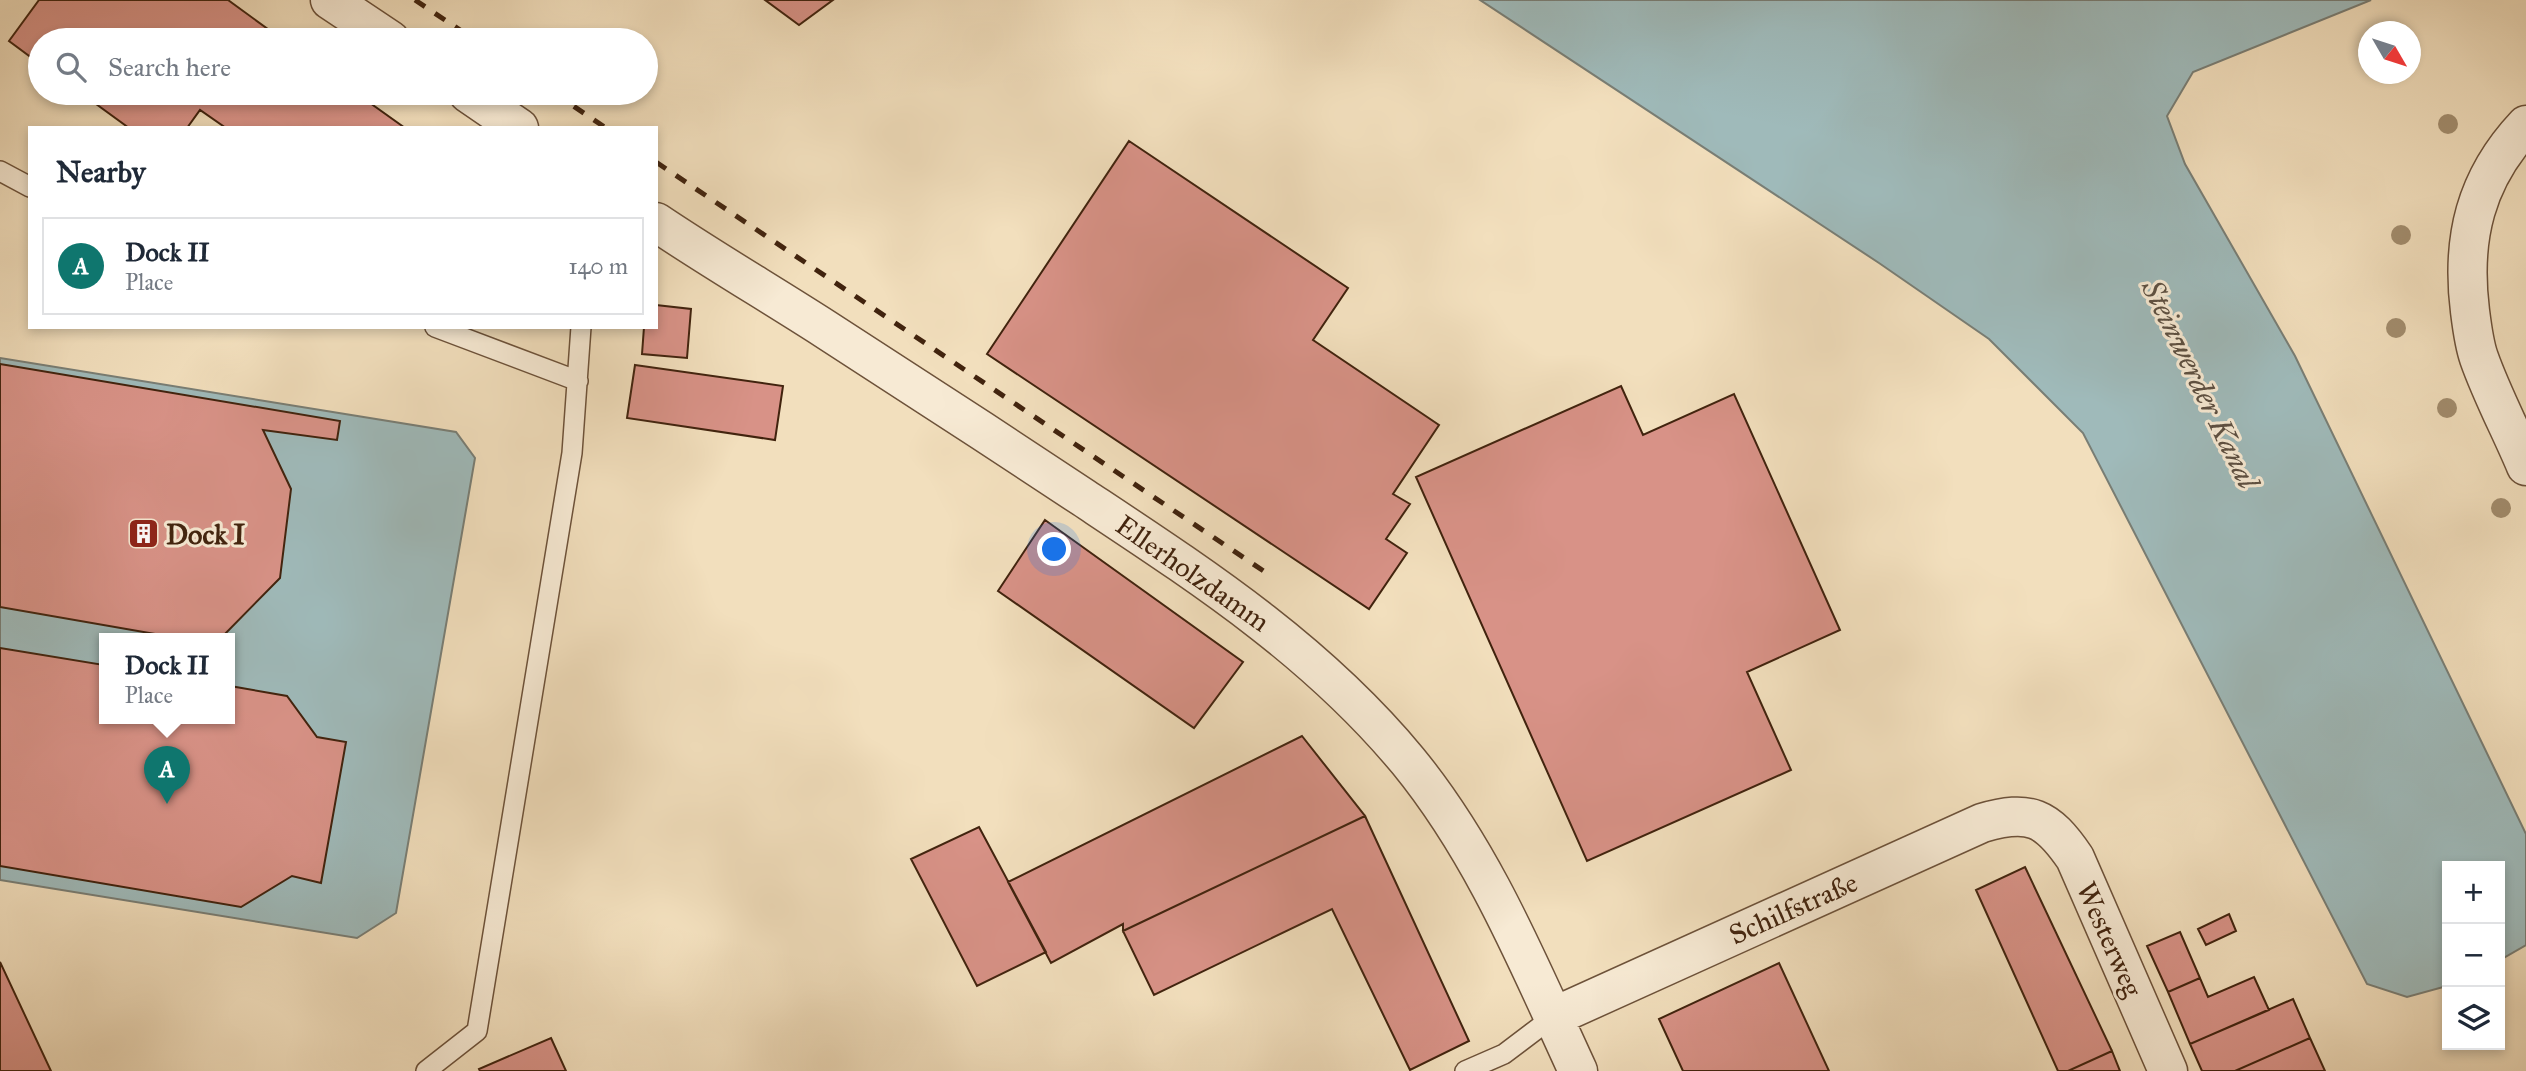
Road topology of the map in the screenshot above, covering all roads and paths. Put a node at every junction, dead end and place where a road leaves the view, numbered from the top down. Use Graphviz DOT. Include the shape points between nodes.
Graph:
graph roads {
  1 [pos="330,0"];
  2 [pos="372,28"];
  3 [pos="485,105"];
  4 [pos="2526,125"];
  5 [pos="516,126"];
  6 [pos="0,170"];
  7 [pos="28,186"];
  8 [pos="658,223"];
  9 [pos="440,329"];
  10 [pos="581,329"];
  11 [pos="578,381"];
  12 [pos="2526,466"];
  13 [pos="2036,819"];
  14 [pos="1553,1017"];
  15 [pos="426,1071"];
  16 [pos="1465,1071"];
  17 [pos="1578,1071"];
  18 [pos="2168,1071"];
  1 -- 2 [label="street"];
  3 -- 5 [label="street"];
  4 -- 12 [label="street" via="2497,160 2481,191 2473,216 2467,288 2479,357"];
  6 -- 7 [label="lane"];
  8 -- 14 [label="street, Ellerholzdamm" via="1158,547 1306,656 1372,720 1464,838 1504,910"];
  9 -- 11 [label="lane"];
  10 -- 11 [label="lane"];
  11 -- 15 [label="lane" via="572,453 477,1031"];
  13 -- 14 [label="street, Schilfstraße" via="2017,815 1982,823"];
  13 -- 18 [label="street, Westerweg" via="2064,842 2075,858"];
  14 -- 16 [label="lane" via="1504,1054"];
  14 -- 17 [label="street, Ellerholzdamm"];
}
